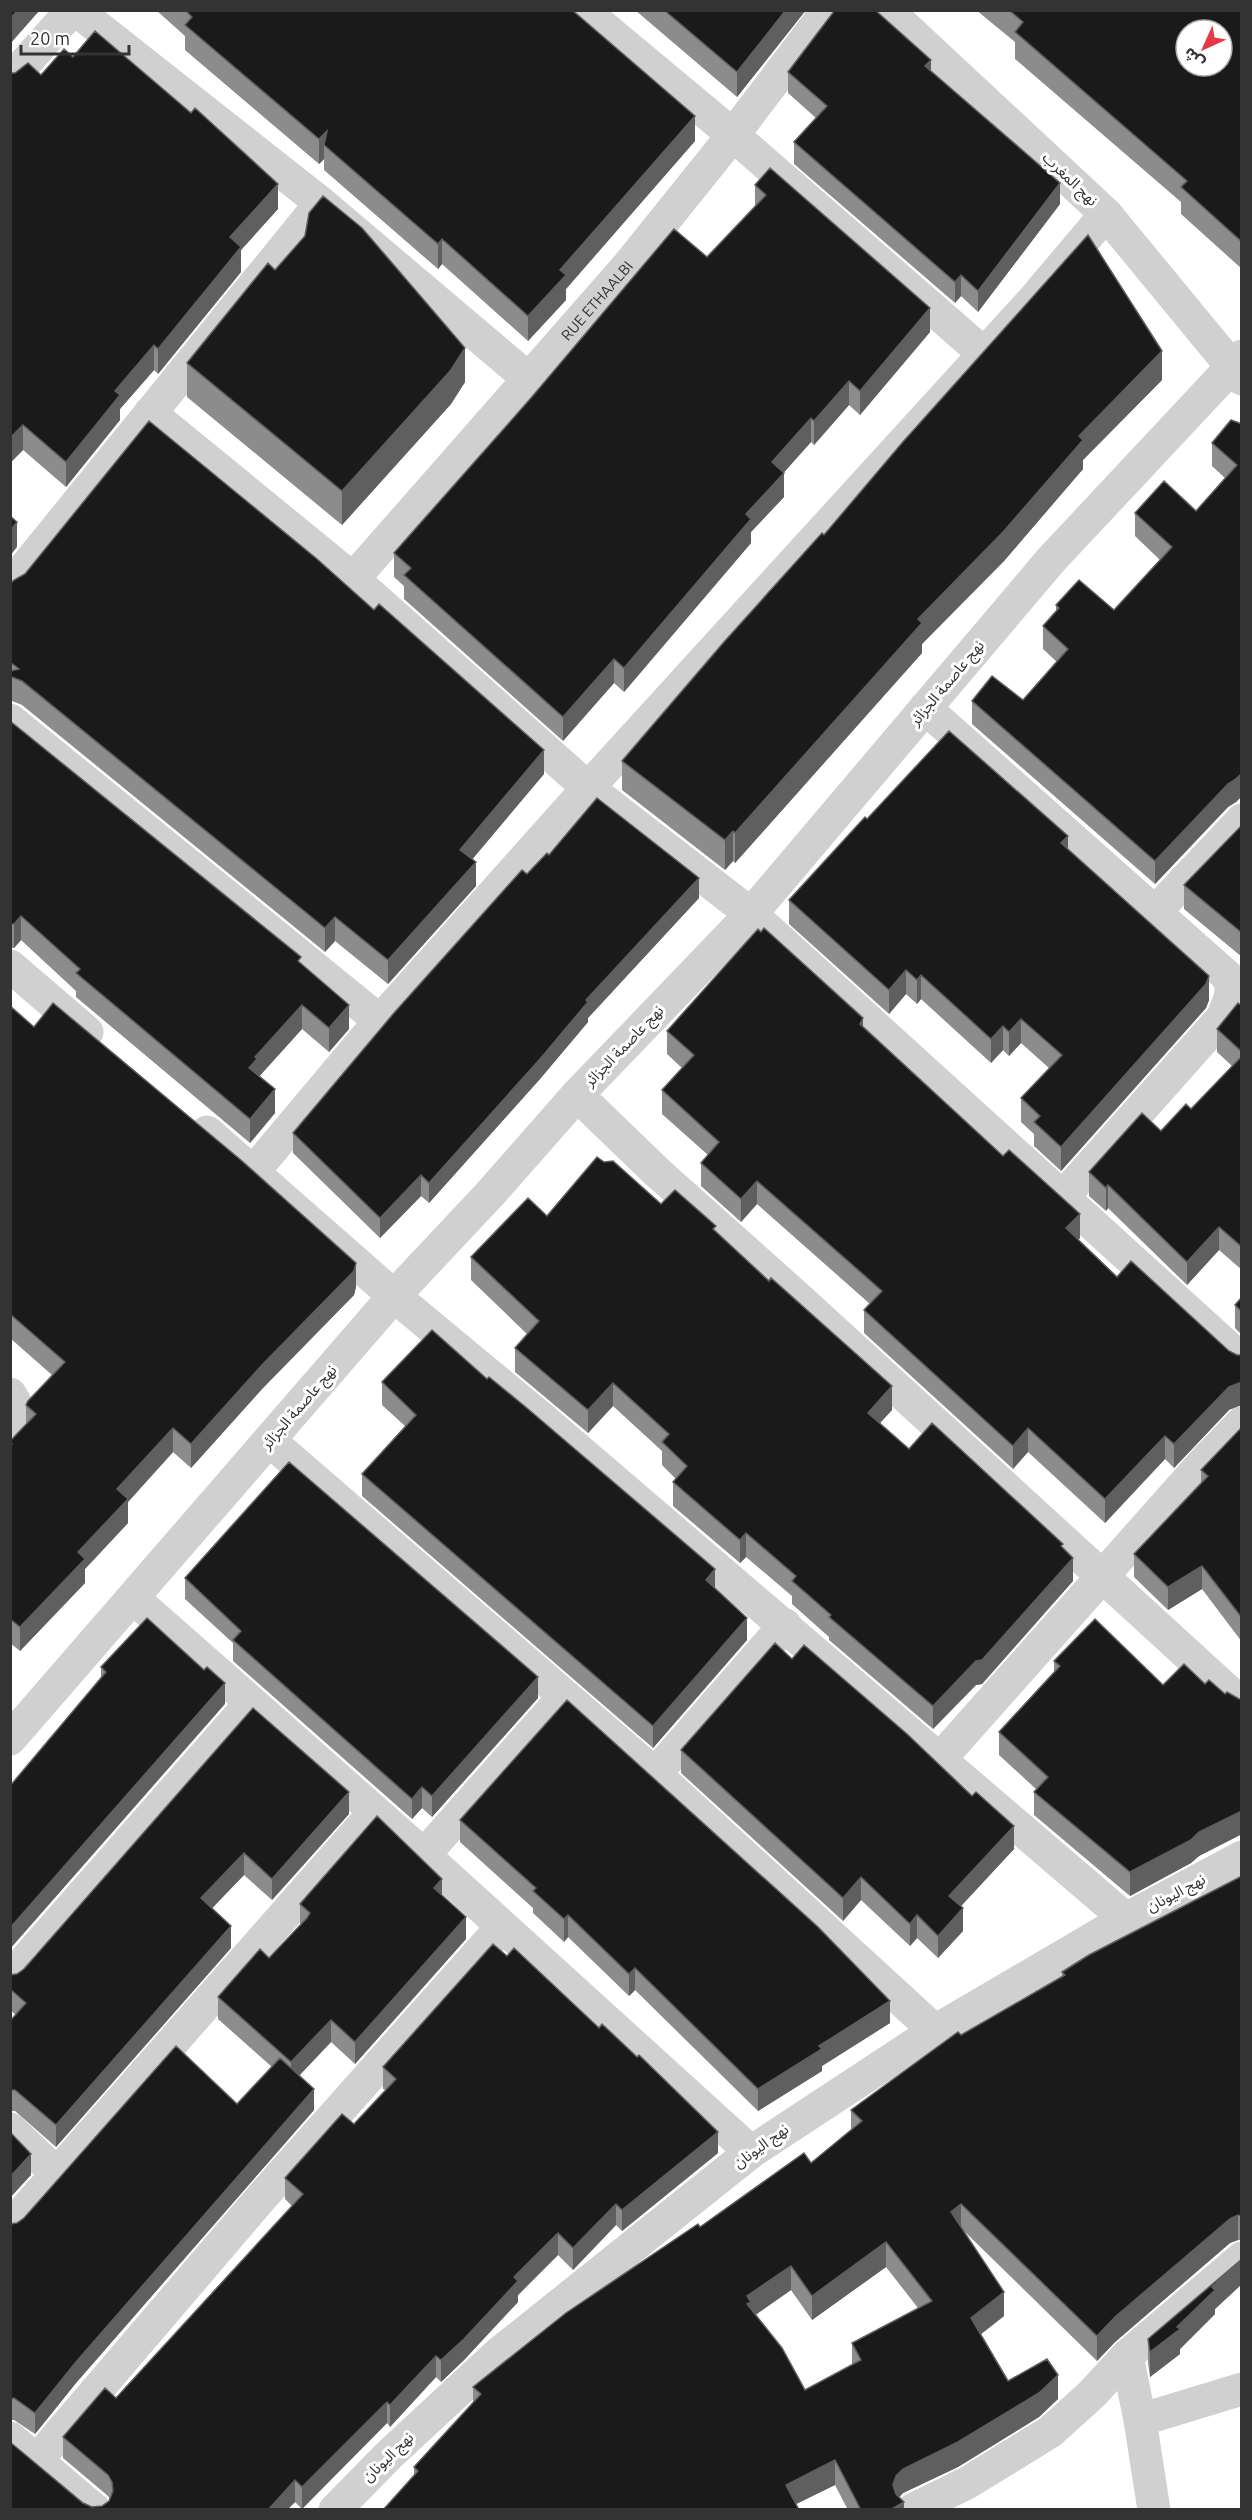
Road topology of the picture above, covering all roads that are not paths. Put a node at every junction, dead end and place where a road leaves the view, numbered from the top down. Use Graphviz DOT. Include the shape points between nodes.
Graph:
graph roads {
  1 [pos="74,10"];
  2 [pos="583,10"];
  3 [pos="828,10"];
  4 [pos="887,10"];
  5 [pos="10,80"];
  6 [pos="733,135"];
  7 [pos="321,203"];
  8 [pos="1106,213"];
  9 [pos="982,352"];
  10 [pos="1238,368"];
  11 [pos="530,380"];
  12 [pos="150,413"];
  13 [pos="353,579"];
  14 [pos="10,586"];
  15 [pos="925,708"];
  16 [pos="10,720"];
  17 [pos="588,788"];
  18 [pos="1242,820"];
  19 [pos="1155,912"];
  20 [pos="751,914"];
  21 [pos="10,966"];
  22 [pos="380,1021"];
  23 [pos="108,1050"];
  24 [pos="576,1095"];
  25 [pos="181,1110"];
  26 [pos="254,1171"];
  27 [pos="1062,1198"];
  28 [pos="394,1296"];
  29 [pos="1242,1360"];
  30 [pos="10,1394"];
  31 [pos="10,1420"];
  32 [pos="1242,1423"];
  33 [pos="270,1441"];
  34 [pos="1103,1575"];
  35 [pos="133,1598"];
  36 [pos="785,1626"];
  37 [pos="564,1696"];
  38 [pos="250,1704"];
  39 [pos="1242,1704"];
  40 [pos="10,1739"];
  41 [pos="940,1759"];
  42 [pos="655,1774"];
  43 [pos="375,1812"];
  44 [pos="424,1855"];
  45 [pos="1242,1857"];
  46 [pos="1126,1919"];
  47 [pos="502,1927"];
  48 [pos="10,1978"];
  49 [pos="935,2031"];
  50 [pos="10,2129"];
  51 [pos="751,2152"];
  52 [pos="56,2173"];
  53 [pos="10,2227"];
  54 [pos="1242,2258"];
  55 [pos="1127,2356"];
  56 [pos="1242,2389"];
  57 [pos="1140,2420"];
  58 [pos="10,2438"];
  59 [pos="38,2459"];
  60 [pos="95,2510"];
  61 [pos="335,2510"];
  62 [pos="912,2510"];
  63 [pos="1154,2510"];
  1 -- 5 [label="street"];
  1 -- 7 [label="street"];
  2 -- 6 [label="street"];
  3 -- 6 [label="street, RUE ETHAALBI"];
  4 -- 8 [label="street, نهج المغرب"];
  6 -- 9 [label="street"];
  6 -- 11 [label="street, RUE ETHAALBI"];
  7 -- 11 [label="street"];
  7 -- 12 [label="street"];
  8 -- 9 [label="street" via="1035,298"];
  8 -- 10 [label="street, نهج المغرب"];
  9 -- 17 [label="street" via="782,578"];
  10 -- 15 [label="street, نهج عاصمة الجزائر" via="1051,560"];
  11 -- 13 [label="street, RUE ETHAALBI"];
  12 -- 13 [label="street"];
  12 -- 14 [label="street"];
  13 -- 17 [label="street"];
  15 -- 19 [label="street"];
  15 -- 20 [label="street, نهج عاصمة الجزائر"];
  16 -- 22 [label="street"];
  17 -- 20 [label="street"];
  17 -- 22 [label="street"];
  18 -- 19 [label="street"];
  19 -- 27 [label="street" via="1227,976 1232,985 1230,999 1222,1018"];
  20 -- 24 [label="street, نهج عاصمة الجزائر"];
  20 -- 27 [label="street"];
  21 -- 23 [label="street"];
  22 -- 26 [label="street"];
  24 -- 28 [label="street, نهج عاصمة الجزائر"];
  24 -- 34 [label="street"];
  25 -- 26 [label="street"];
  26 -- 28 [label="street"];
  27 -- 29 [label="street"];
  28 -- 33 [label="street, نهج عاصمة الجزائر"];
  28 -- 36 [label="street"];
  30 -- 31 [label="street" via="15,1402"];
  32 -- 34 [label="street"];
  33 -- 35 [label="street, نهج عاصمة الجزائر"];
  33 -- 37 [label="street"];
  34 -- 39 [label="street"];
  34 -- 41 [label="street"];
  35 -- 38 [label="street"];
  35 -- 40 [label="street, نهج عاصمة الجزائر"];
  36 -- 41 [label="street"];
  36 -- 42 [label="street"];
  37 -- 42 [label="street"];
  37 -- 44 [label="street"];
  38 -- 43 [label="street"];
  38 -- 48 [label="street"];
  41 -- 46 [label="street"];
  42 -- 49 [label="street"];
  43 -- 44 [label="street"];
  43 -- 52 [label="street"];
  44 -- 47 [label="street"];
  45 -- 46 [label="street, نهج اليونان"];
  46 -- 49 [label="street, نهج اليونان"];
  47 -- 51 [label="street"];
  47 -- 59 [label="street" via="261,2198"];
  49 -- 51 [label="street, نهج اليونان"];
  50 -- 52 [label="street"];
  51 -- 61 [label="street, نهج اليونان" via="498,2354"];
  52 -- 53 [label="street"];
  54 -- 55 [label="street"];
  55 -- 57 [label="street"];
  55 -- 62 [label="street" via="1050,2432 967,2483"];
  56 -- 57 [label="street"];
  57 -- 63 [label="street"];
  58 -- 59 [label="street"];
  59 -- 60 [label="street"];
}
